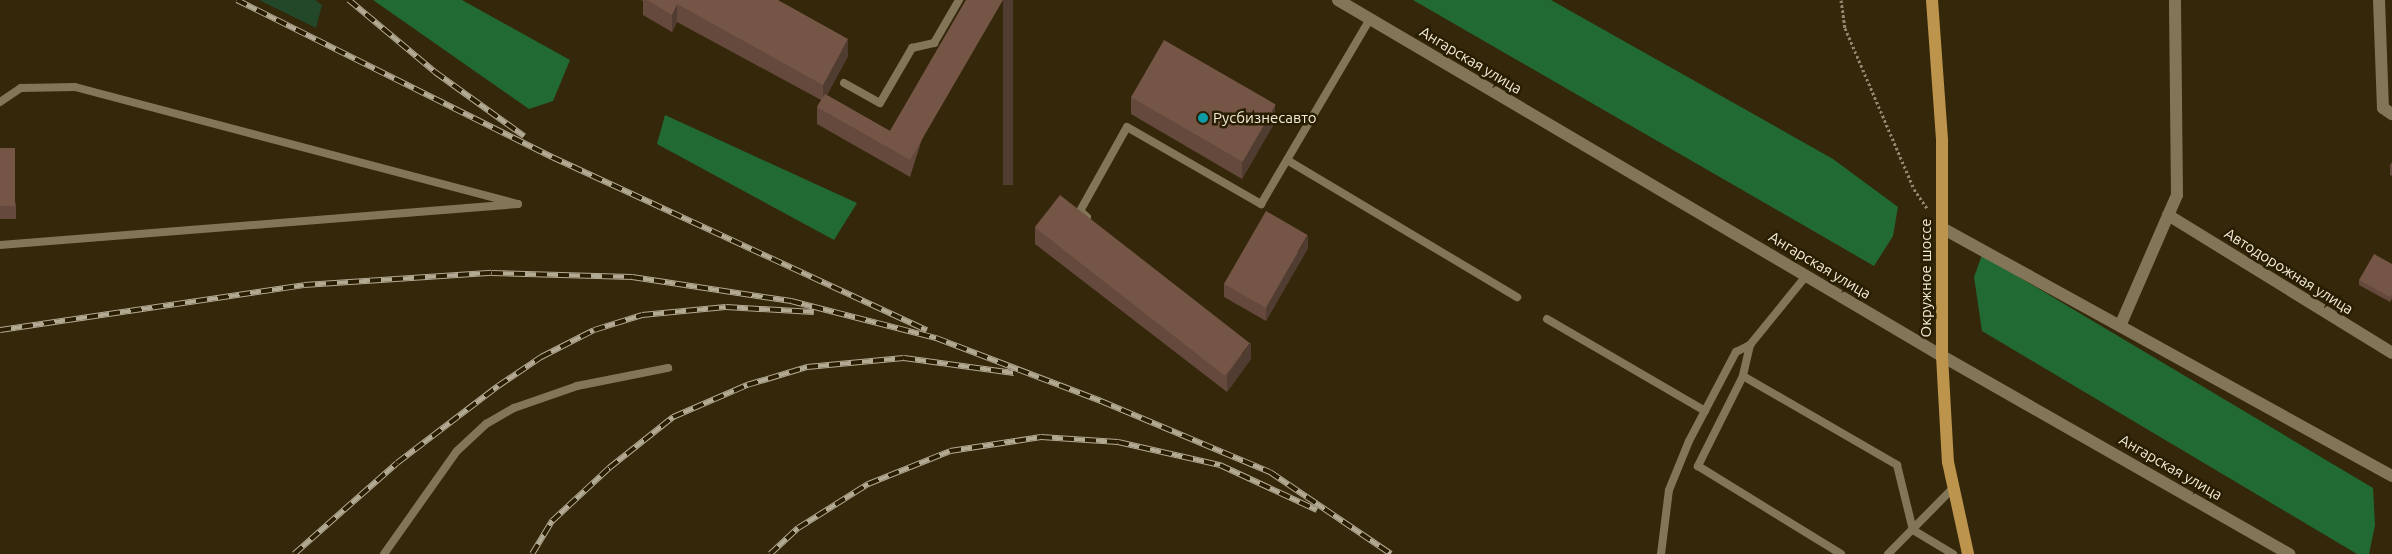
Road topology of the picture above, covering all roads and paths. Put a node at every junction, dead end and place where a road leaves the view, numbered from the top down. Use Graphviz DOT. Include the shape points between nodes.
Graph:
graph roads {
  1 [pos="959,0"];
  2 [pos="1338,0"];
  3 [pos="1841,0"];
  4 [pos="1932,0"];
  5 [pos="2175,0"];
  6 [pos="2379,0"];
  7 [pos="1370,19"];
  8 [pos="844,83"];
  9 [pos="0,102"];
  10 [pos="2388,111"];
  11 [pos="1288,160"];
  12 [pos="2168,216"];
  13 [pos="1094,223"];
  14 [pos="1942,228"];
  15 [pos="0,245"];
  16 [pos="1806,276"];
  17 [pos="1517,297"];
  18 [pos="1547,319"];
  19 [pos="2120,326"];
  20 [pos="1750,345"];
  21 [pos="2392,353"];
  22 [pos="1942,356"];
  23 [pos="668,368"];
  24 [pos="1743,376"];
  25 [pos="1705,411"];
  26 [pos="2392,476"];
  27 [pos="1953,488"];
  28 [pos="1914,530"];
  29 [pos="384,554"];
  30 [pos="1661,554"];
  31 [pos="1841,554"];
  32 [pos="1888,554"];
  33 [pos="1953,554"];
  34 [pos="1968,554"];
  35 [pos="2289,554"];
  1 -- 8 [label="lane" via="934,43 912,48 880,103"];
  2 -- 7 [label="street, Ангарская улица"];
  3 -- 14 [label="path" via="1845,28 1914,189"];
  4 -- 14 [label="main road, Окружное шоссе" via="1942,141"];
  5 -- 12 [label="street" via="2177,195"];
  6 -- 10 [label="street"];
  7 -- 11 [label="lane"];
  7 -- 16 [label="street, Ангарская улица"];
  9 -- 15 [label="lane" via="21,88 75,86 518,204"];
  11 -- 13 [label="lane" via="1261,204 1127,127 1080,211"];
  11 -- 17 [label="lane"];
  12 -- 19 [label="street"];
  12 -- 21 [label="street, Автодорожная улица"];
  14 -- 19 [label="street"];
  14 -- 22 [label="main road, Окружное шоссе"];
  16 -- 20 [label="lane"];
  16 -- 22 [label="street, Ангарская улица"];
  18 -- 25 [label="lane"];
  19 -- 26 [label="street"];
  20 -- 24 [label="lane"];
  20 -- 25 [label="lane" via="1736,352"];
  22 -- 27 [label="main road, Окружное шоссе" via="1948,462"];
  22 -- 35 [label="street, Ангарская улица"];
  23 -- 29 [label="lane" via="577,386 514,408 486,424 457,451"];
  24 -- 28 [label="lane" via="1897,465"];
  24 -- 31 [label="lane" via="1698,466"];
  25 -- 30 [label="lane" via="1669,490"];
  27 -- 28 [label="lane"];
  27 -- 34 [label="main road, Окружное шоссе"];
  28 -- 32 [label="lane"];
  28 -- 33 [label="lane"];
}
